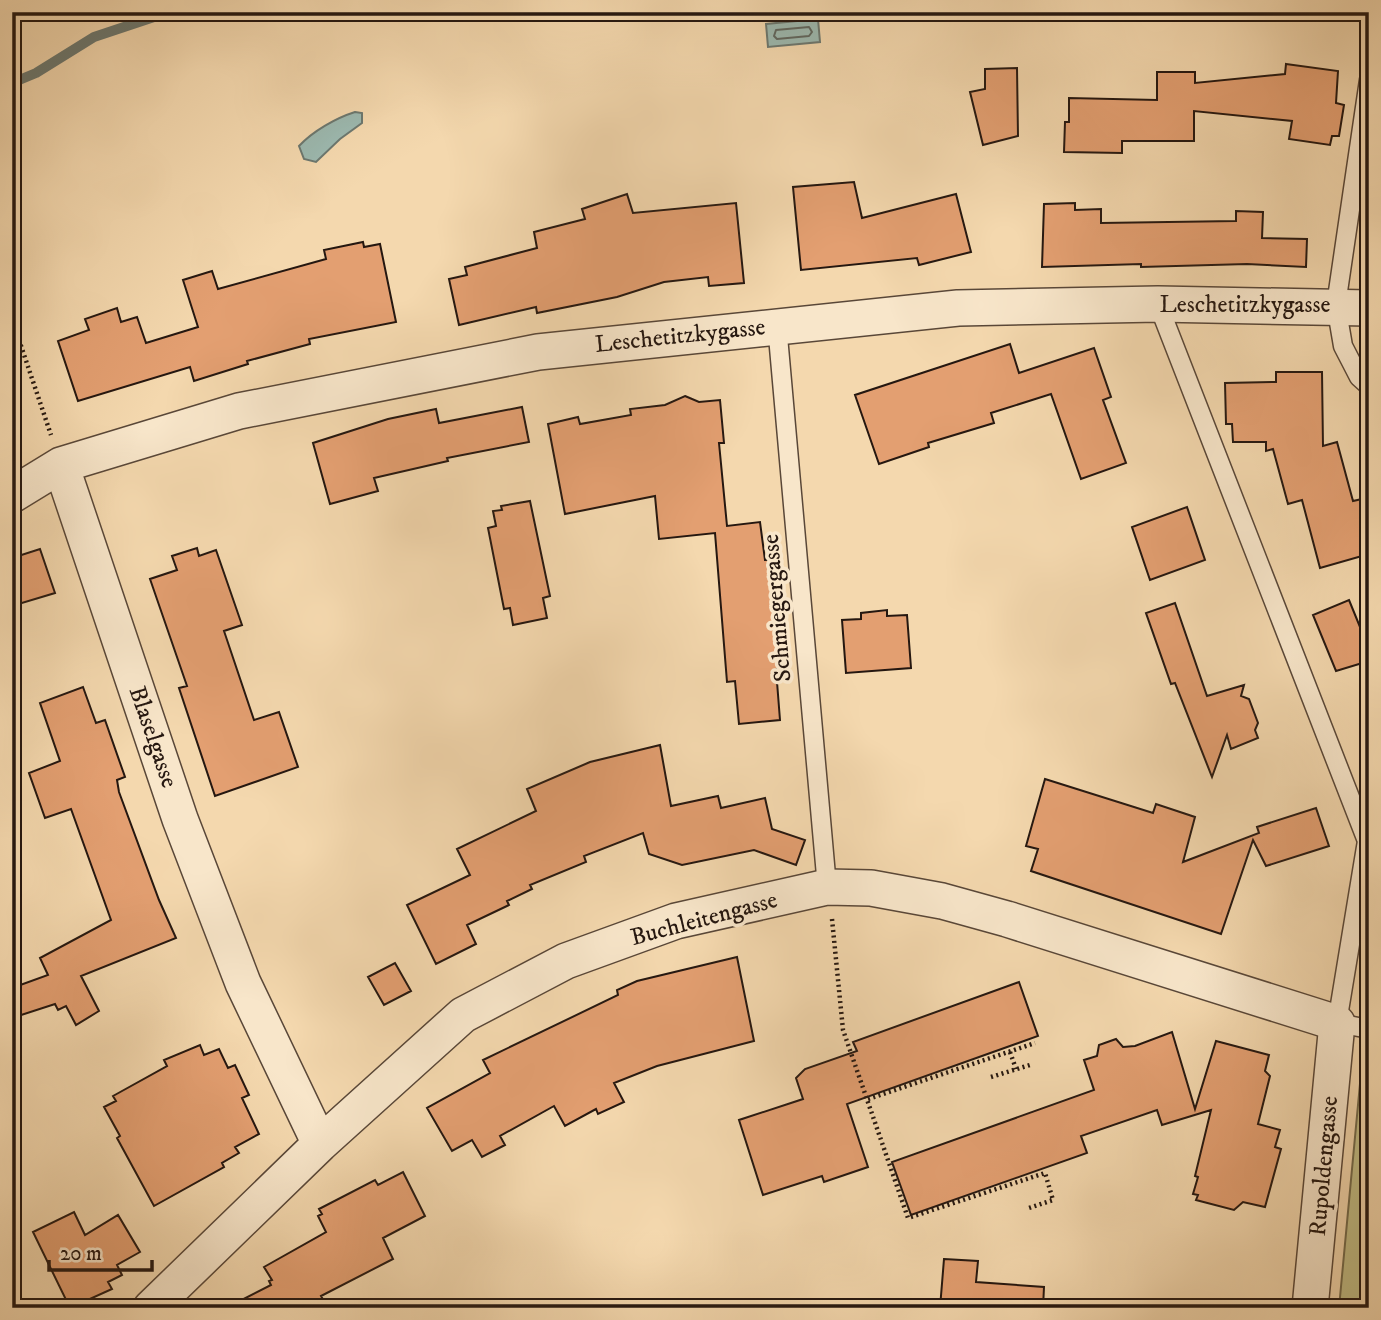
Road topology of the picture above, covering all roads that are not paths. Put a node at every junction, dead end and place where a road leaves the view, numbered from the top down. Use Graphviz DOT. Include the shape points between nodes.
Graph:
graph roads {
  1 [pos="1369,80"];
  2 [pos="1158,304"];
  3 [pos="1352,306"];
  4 [pos="777,326"];
  5 [pos="1369,386"];
  6 [pos="61,465"];
  7 [pos="12,495"];
  8 [pos="827,887"];
  9 [pos="1353,1026"];
  10 [pos="320,1144"];
  11 [pos="151,1308"];
  12 [pos="1310,1308"];
  1 -- 3 [label="lane"];
  2 -- 3 [label="street, Leschetitzkygasse"];
  2 -- 4 [label="street, Leschetitzkygasse" via="958,307"];
  2 -- 9 [label="lane" via="1367,841"];
  3 -- 5 [label="lane" via="1343,346"];
  4 -- 6 [label="street, Leschetitzkygasse" via="538,352 240,411"];
  4 -- 8 [label="lane, Schmiegergasse"];
  6 -- 7 [label="street, Leschetitzkygasse"];
  6 -- 10 [label="street, Blaselgasse" via="185,831 243,984"];
  8 -- 9 [label="street, Buchleitengasse" via="872,888 942,901"];
  8 -- 10 [label="street, Buchleitengasse" via="676,921 565,961 463,1015"];
  9 -- 12 [label="street, Rupoldengasse"];
  10 -- 11 [label="street, Buchleitengasse"];
}
